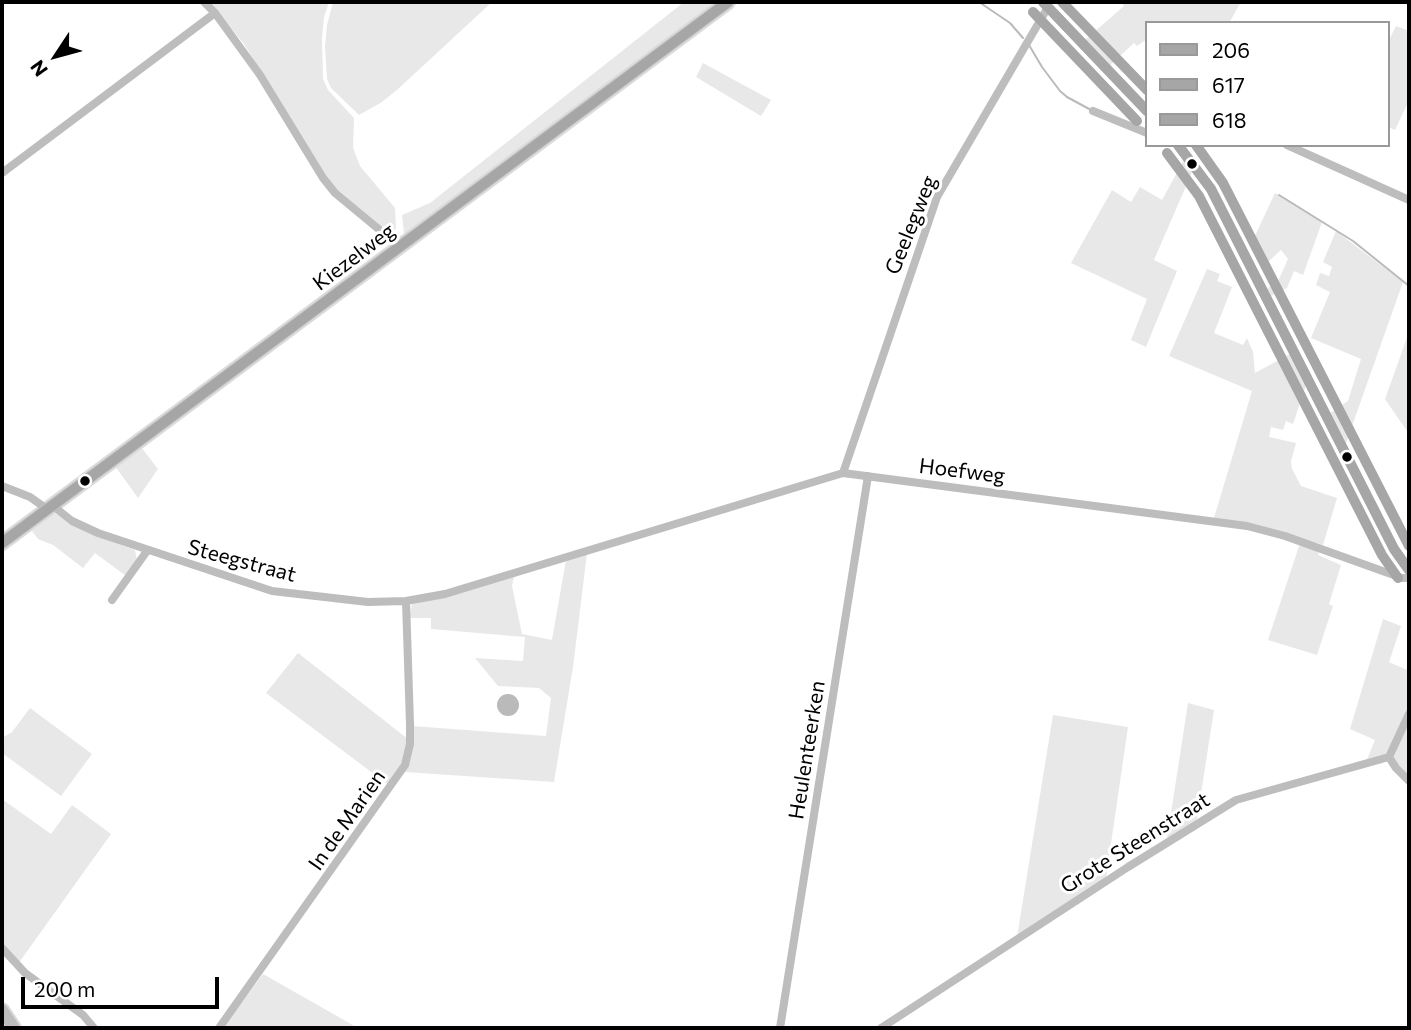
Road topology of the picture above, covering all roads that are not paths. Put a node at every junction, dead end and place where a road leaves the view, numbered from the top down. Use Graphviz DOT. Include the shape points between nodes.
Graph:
graph roads {
  1 [pos="204,2"];
  2 [pos="728,2"];
  3 [pos="1045,4"];
  4 [pos="215,13"];
  5 [pos="1145,109"];
  6 [pos="1093,111"];
  7 [pos="1145,131"];
  8 [pos="1179,147"];
  9 [pos="1291,147"];
  10 [pos="2,173"];
  11 [pos="1409,200"];
  12 [pos="400,246"];
  13 [pos="843,473"];
  14 [pos="868,476"];
  15 [pos="2,486"];
  16 [pos="50,507"];
  17 [pos="2,543"];
  18 [pos="146,551"];
  19 [pos="1409,570"];
  20 [pos="516,573"];
  21 [pos="1409,578"];
  22 [pos="112,600"];
  23 [pos="406,601"];
  24 [pos="1409,715"];
  25 [pos="1389,757"];
  26 [pos="1409,781"];
  27 [pos="2,948"];
  28 [pos="2,1010"];
  29 [pos="14,1028"];
  30 [pos="94,1028"];
  31 [pos="219,1028"];
  32 [pos="780,1028"];
  33 [pos="881,1028"];
  1 -- 4 [label="street"];
  2 -- 12 [label="main road, Kiezelweg"];
  3 -- 5 [label="street"];
  3 -- 13 [label="street, Geelegweg" via="933,206"];
  4 -- 10 [label="street"];
  4 -- 12 [label="street" via="260,75 323,178"];
  6 -- 7 [label="street"];
  8 -- 19 [label="street" via="1210,189 1394,549"];
  9 -- 11 [label="street"];
  12 -- 16 [label="main road, Kiezelweg"];
  13 -- 14 [label="street, Hoefweg"];
  13 -- 20 [label="street, Hoefweg"];
  14 -- 21 [label="street, Hoefweg" via="1247,526"];
  14 -- 32 [label="street, Heulenteerken"];
  15 -- 16 [label="street, Steegstraat"];
  16 -- 17 [label="main road, Kiezelweg"];
  16 -- 18 [label="street, Steegstraat" via="72,522"];
  18 -- 22 [label="street"];
  18 -- 23 [label="street, Steegstraat" via="272,591 368,602"];
  20 -- 23 [label="street, Steegstraat"];
  23 -- 31 [label="street, In de Marien" via="410,744 405,765"];
  24 -- 25 [label="street"];
  25 -- 26 [label="street"];
  25 -- 33 [label="street, Grote Steenstraat" via="1236,800"];
  27 -- 30 [label="street" via="25,974"];
  28 -- 29 [label="main road"];
}
